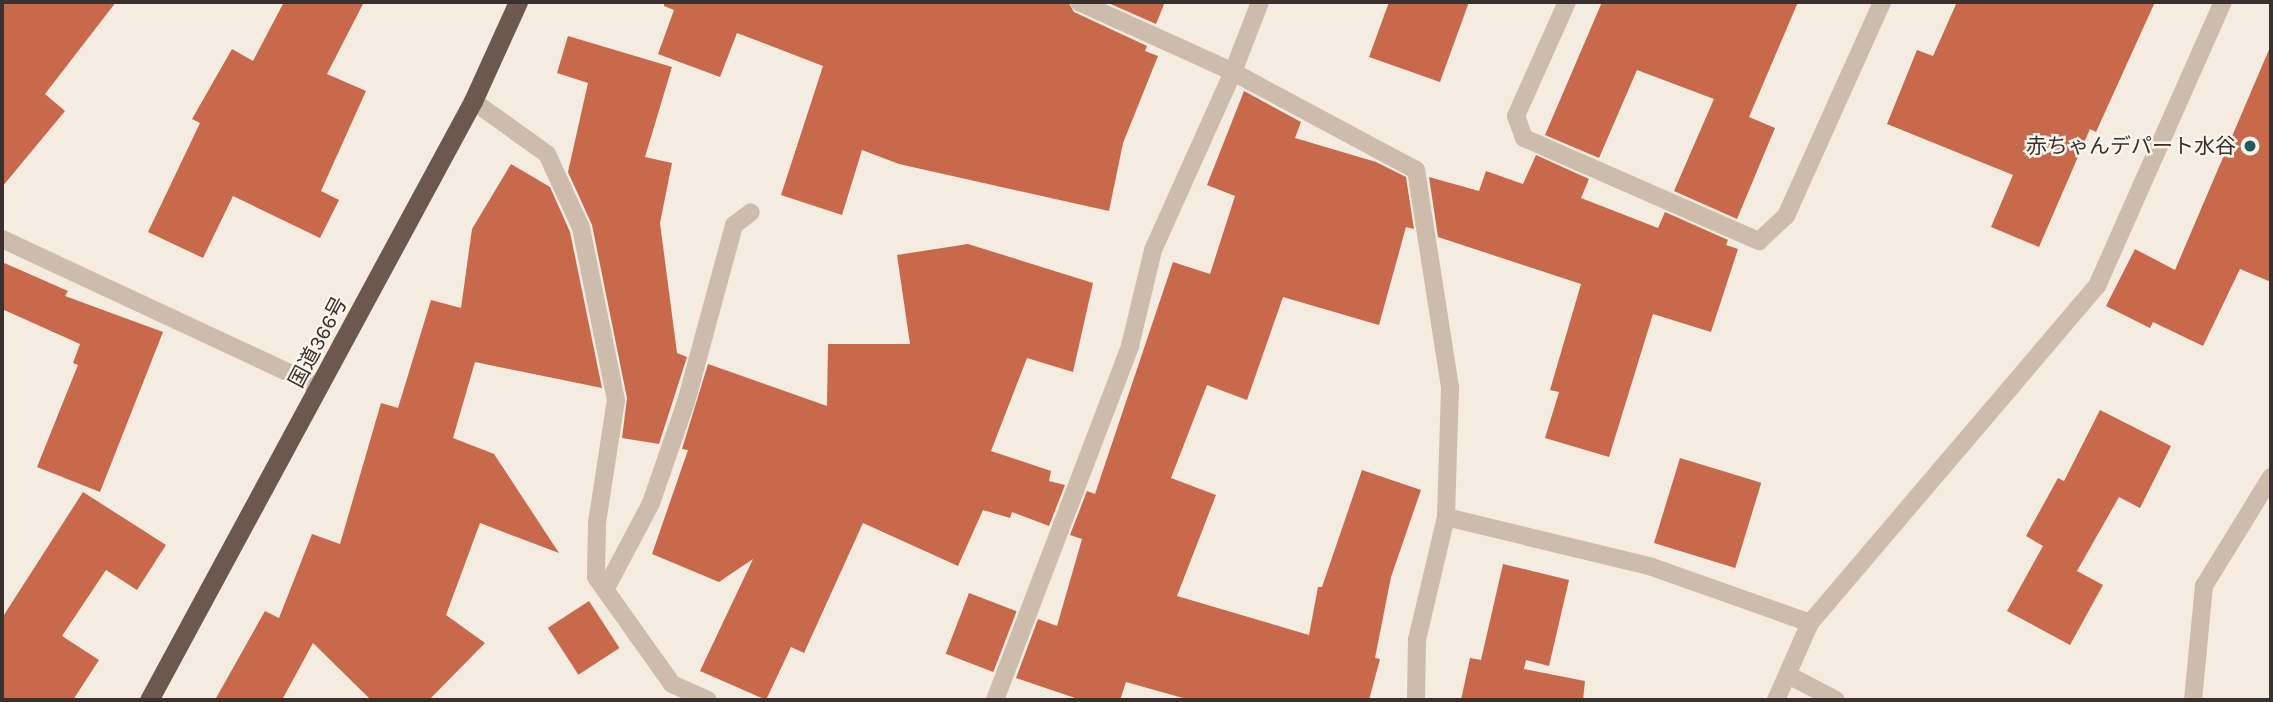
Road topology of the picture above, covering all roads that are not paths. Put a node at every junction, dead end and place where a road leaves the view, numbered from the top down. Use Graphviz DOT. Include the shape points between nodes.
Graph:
graph roads {
  1 [pos="519,2"];
  2 [pos="1079,2"];
  3 [pos="1259,2"];
  4 [pos="1567,2"];
  5 [pos="1882,2"];
  6 [pos="2223,2"];
  7 [pos="1233,72"];
  8 [pos="473,101"];
  9 [pos="751,212"];
  10 [pos="2,239"];
  11 [pos="319,387"];
  12 [pos="2271,477"];
  13 [pos="1446,517"];
  14 [pos="606,590"];
  15 [pos="1810,623"];
  16 [pos="1788,675"];
  17 [pos="149,700"];
  18 [pos="708,700"];
  19 [pos="995,700"];
  20 [pos="1416,700"];
  21 [pos="1776,700"];
  22 [pos="1836,700"];
  23 [pos="2193,700"];
  1 -- 8 [label="highway, 国道366号"];
  2 -- 7 [label="street"];
  3 -- 7 [label="street"];
  4 -- 5 [label="street" via="1516,116 1524,138 1759,241 1786,216"];
  6 -- 15 [label="street" via="2096,286"];
  7 -- 13 [label="street" via="1416,170 1450,388"];
  7 -- 19 [label="street" via="1153,250 1130,346"];
  8 -- 11 [label="highway, 国道366号"];
  8 -- 14 [label="street" via="547,154 581,228 615,400 597,523 596,577"];
  9 -- 14 [label="street" via="734,225 686,402 651,503"];
  10 -- 11 [label="street"];
  11 -- 17 [label="highway, 国道366号"];
  12 -- 23 [label="street" via="2204,586"];
  13 -- 15 [label="street" via="1652,567"];
  13 -- 20 [label="street" via="1417,640"];
  14 -- 18 [label="street" via="672,684"];
  15 -- 16 [label="street"];
  16 -- 21 [label="street"];
  16 -- 22 [label="street"];
}
